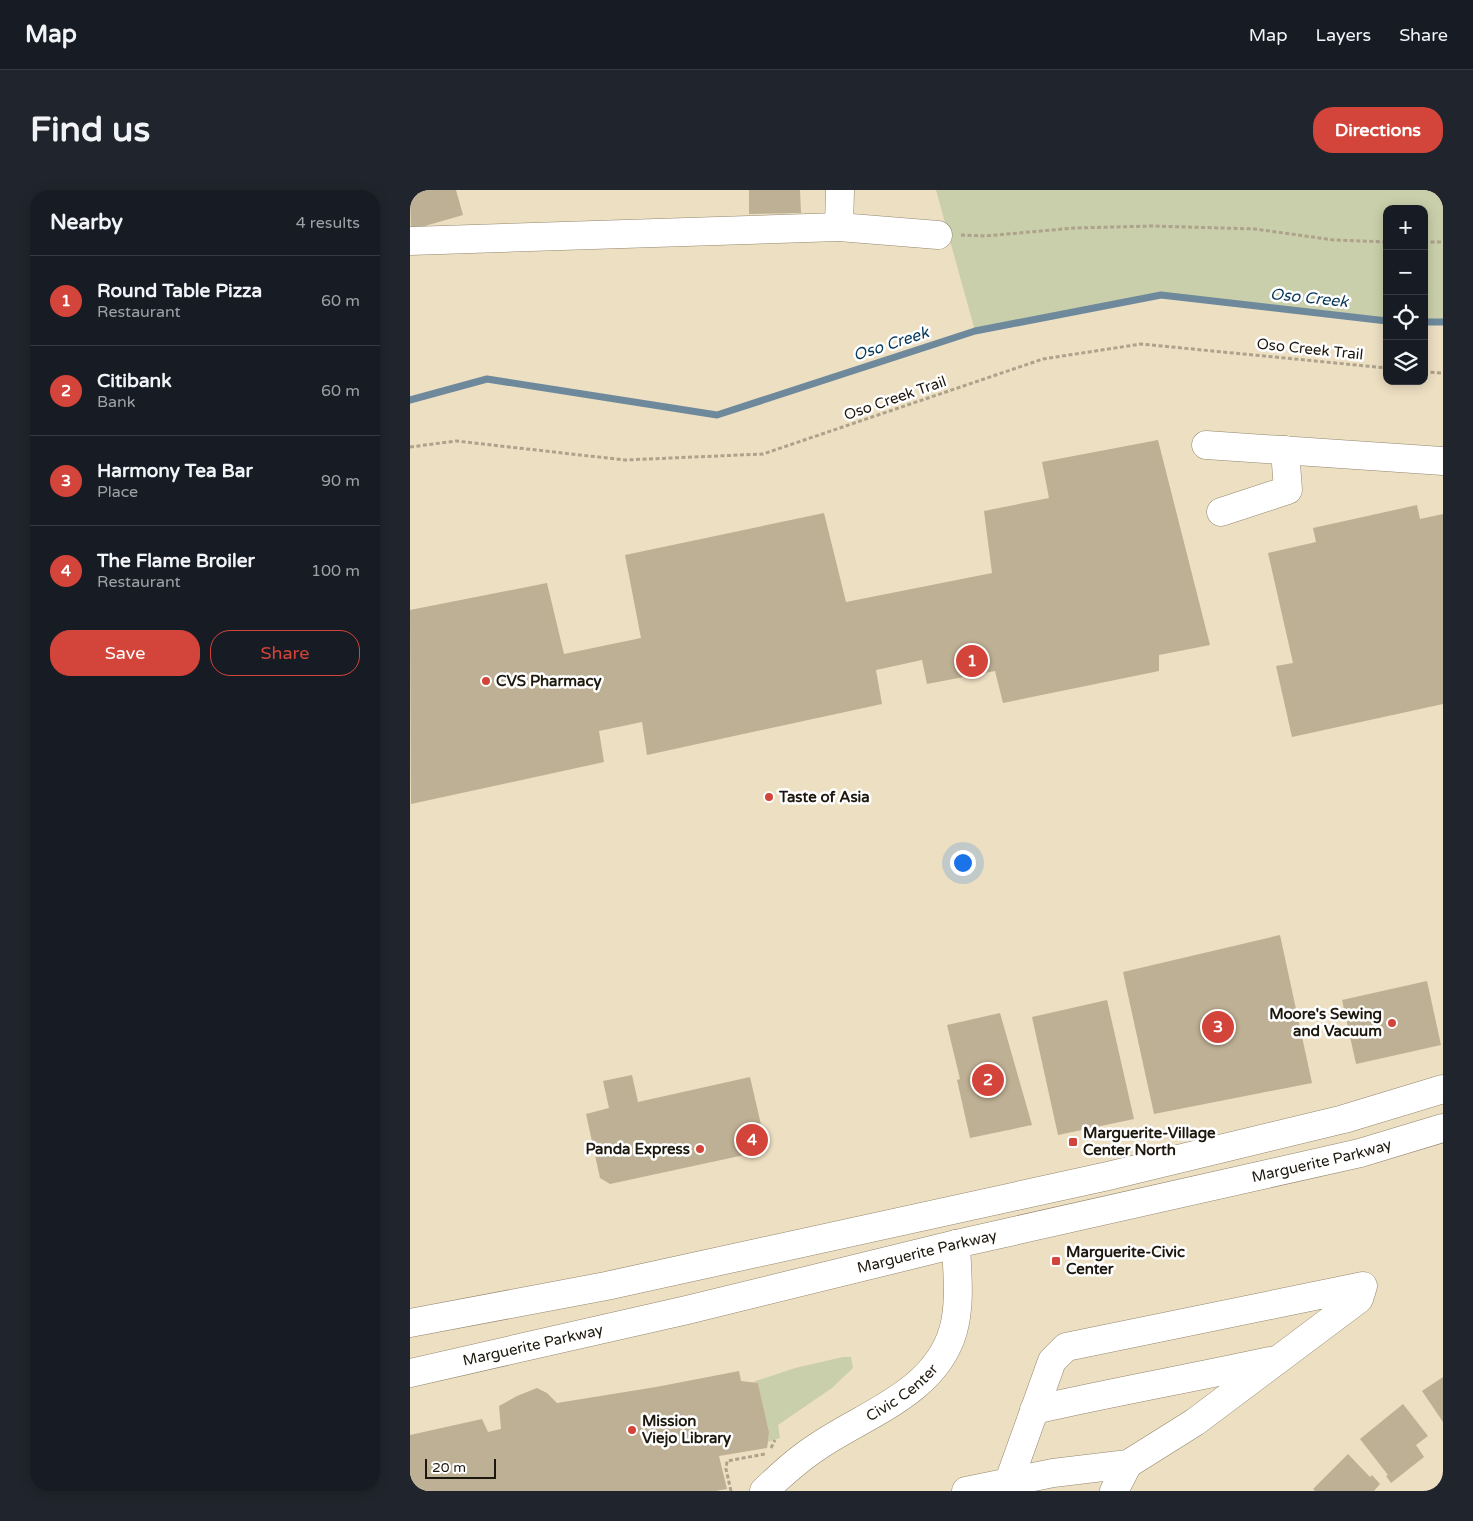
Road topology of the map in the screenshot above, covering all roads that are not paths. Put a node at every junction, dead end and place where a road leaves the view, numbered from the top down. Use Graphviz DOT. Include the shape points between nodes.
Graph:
graph roads {
  1 [pos="840,190"];
  2 [pos="839,227"];
  3 [pos="938,235"];
  4 [pos="410,241"];
  5 [pos="1206,445"];
  6 [pos="1285,450"];
  7 [pos="1443,461"];
  8 [pos="1221,512"];
  9 [pos="1443,1090"];
  10 [pos="1443,1128"];
  11 [pos="956,1244"];
  12 [pos="410,1323"];
  13 [pos="1279,1359"];
  14 [pos="410,1373"];
  15 [pos="1034,1410"];
  16 [pos="1128,1464"];
  17 [pos="1009,1481"];
  18 [pos="764,1491"];
  19 [pos="966,1491"];
  20 [pos="1114,1491"];
  1 -- 2 [label="main road"];
  2 -- 3 [label="main road"];
  2 -- 4 [label="main road"];
  5 -- 6 [label="main road"];
  6 -- 7 [label="main road"];
  6 -- 8 [label="main road" via="1288,490"];
  9 -- 12 [label="main road" via="1344,1119 1108,1176 615,1284"];
  10 -- 11 [label="main road, Marguerite Parkway" via="1360,1153"];
  11 -- 14 [label="main road, Marguerite Parkway"];
  11 -- 18 [label="main road, Civic Center" via="958,1302 953,1332 938,1362 915,1387 818,1446 786,1469"];
  13 -- 15 [label="main road"];
  13 -- 15 [label="main road" via="1359,1299 1363,1286 1066,1347 1052,1361"];
  13 -- 16 [label="main road" via="1195,1422"];
  15 -- 17 [label="main road"];
  16 -- 17 [label="main road"];
  16 -- 20 [label="main road"];
  17 -- 19 [label="main road"];
}
